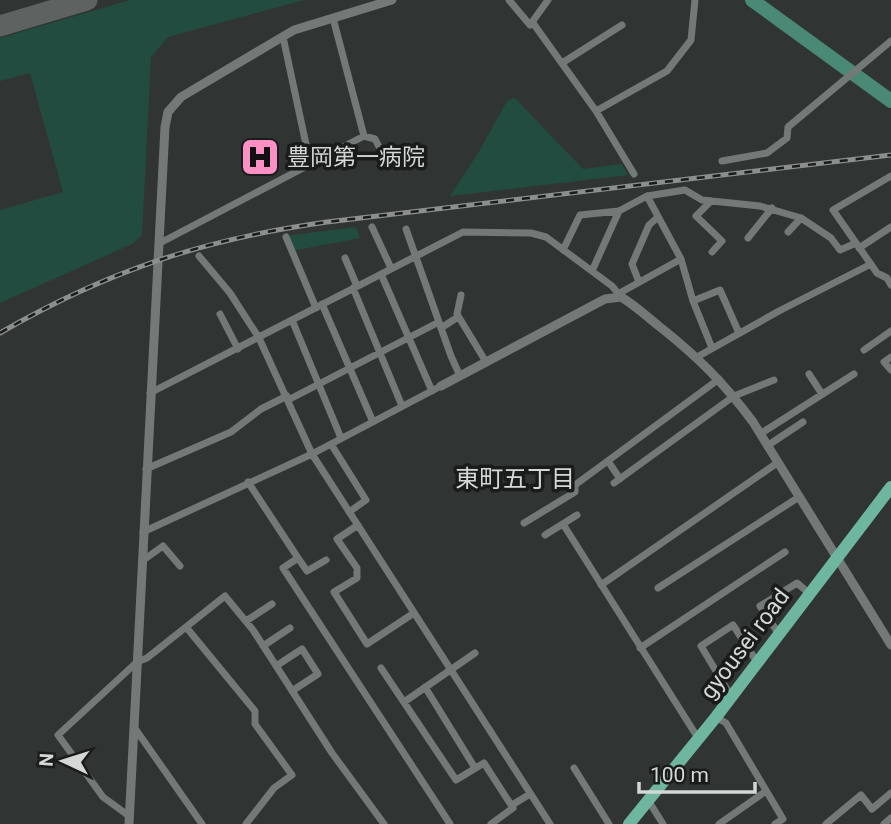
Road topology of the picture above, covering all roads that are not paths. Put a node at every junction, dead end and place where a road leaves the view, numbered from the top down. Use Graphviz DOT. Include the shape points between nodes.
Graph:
graph roads {
  1 [pos="392,0"];
  2 [pos="509,0"];
  3 [pos="548,0"];
  4 [pos="695,0"];
  5 [pos="333,18"];
  6 [pos="534,23"];
  7 [pos="622,25"];
  8 [pos="283,37"];
  9 [pos="891,41"];
  10 [pos="562,63"];
  11 [pos="596,111"];
  12 [pos="364,136"];
  13 [pos="722,161"];
  14 [pos="310,163"];
  15 [pos="387,164"];
  16 [pos="634,174"];
  17 [pos="891,176"];
  18 [pos="647,196"];
  19 [pos="710,201"];
  20 [pos="772,208"];
  21 [pos="619,211"];
  22 [pos="658,217"];
  23 [pos="801,218"];
  24 [pos="891,227"];
  25 [pos="372,228"];
  26 [pos="405,229"];
  27 [pos="788,232"];
  28 [pos="286,237"];
  29 [pos="748,238"];
  30 [pos="160,243"];
  31 [pos="858,245"];
  32 [pos="563,250"];
  33 [pos="712,252"];
  34 [pos="416,255"];
  35 [pos="199,256"];
  36 [pos="345,258"];
  37 [pos="681,259"];
  38 [pos="871,264"];
  39 [pos="391,268"];
  40 [pos="592,271"];
  41 [pos="381,274"];
  42 [pos="889,280"];
  43 [pos="639,282"];
  44 [pos="355,287"];
  45 [pos="461,295"];
  46 [pos="619,295"];
  47 [pos="693,301"];
  48 [pos="319,306"];
  49 [pos="220,314"];
  50 [pos="458,317"];
  51 [pos="292,320"];
  52 [pos="440,325"];
  53 [pos="891,331"];
  54 [pos="739,333"];
  55 [pos="408,336"];
  56 [pos="259,338"];
  57 [pos="712,348"];
  58 [pos="238,349"];
  59 [pos="864,350"];
  60 [pos="379,351"];
  61 [pos="697,357"];
  62 [pos="891,357"];
  63 [pos="486,362"];
  64 [pos="349,367"];
  65 [pos="891,370"];
  66 [pos="809,374"];
  67 [pos="853,374"];
  68 [pos="460,376"];
  69 [pos="719,379"];
  70 [pos="774,380"];
  71 [pos="318,384"];
  72 [pos="437,388"];
  73 [pos="150,393"];
  74 [pos="822,394"];
  75 [pos="734,396"];
  76 [pos="288,398"];
  77 [pos="402,407"];
  78 [pos="373,422"];
  79 [pos="803,422"];
  80 [pos="760,434"];
  81 [pos="341,438"];
  82 [pos="331,443"];
  83 [pos="767,446"];
  84 [pos="312,454"];
  85 [pos="608,461"];
  86 [pos="777,464"];
  87 [pos="146,469"];
  88 [pos="248,482"];
  89 [pos="891,487"];
  90 [pos="799,497"];
  91 [pos="349,512"];
  92 [pos="577,515"];
  93 [pos="524,523"];
  94 [pos="563,524"];
  95 [pos="358,525"];
  96 [pos="143,533"];
  97 [pos="544,535"];
  98 [pos="785,552"];
  99 [pos="298,558"];
  100 [pos="836,559"];
  101 [pos="326,560"];
  102 [pos="142,561"];
  103 [pos="180,566"];
  104 [pos="601,585"];
  105 [pos="658,588"];
  106 [pos="810,594"];
  107 [pos="272,604"];
  108 [pos="414,614"];
  109 [pos="246,621"];
  110 [pos="186,627"];
  111 [pos="290,628"];
  112 [pos="779,634"];
  113 [pos="891,645"];
  114 [pos="263,646"];
  115 [pos="640,648"];
  116 [pos="475,653"];
  117 [pos="137,662"];
  118 [pos="757,663"];
  119 [pos="276,666"];
  120 [pos="381,668"];
  121 [pos="450,670"];
  122 [pos="425,687"];
  123 [pos="292,691"];
  124 [pos="732,696"];
  125 [pos="404,702"];
  126 [pos="716,717"];
  127 [pos="134,727"];
  128 [pos="698,738"];
  129 [pos="475,768"];
  130 [pos="574,768"];
  131 [pos="766,791"];
  132 [pos="891,793"];
  133 [pos="530,794"];
  134 [pos="648,800"];
  135 [pos="512,805"];
  136 [pos="891,818"];
  137 [pos="129,820"];
  138 [pos="202,824"];
  139 [pos="246,824"];
  140 [pos="384,824"];
  141 [pos="450,824"];
  142 [pos="491,824"];
  143 [pos="550,824"];
  144 [pos="609,824"];
  145 [pos="629,824"];
  146 [pos="663,824"];
  147 [pos="719,824"];
  148 [pos="775,824"];
  149 [pos="826,824"];
  150 [pos="884,824"];
  1 -- 5 [label="street"];
  2 -- 6 [label="street" via="530,25"];
  3 -- 6 [label="street"];
  4 -- 11 [label="street" via="691,40 667,71"];
  5 -- 8 [label="street"];
  5 -- 12 [label="street"];
  6 -- 10 [label="street"];
  7 -- 10 [label="street"];
  8 -- 14 [label="street"];
  8 -- 30 [label="street" via="172,104 165,127"];
  9 -- 13 [label="street" via="788,127 787,138 767,153"];
  10 -- 11 [label="street"];
  11 -- 16 [label="street"];
  12 -- 14 [label="street"];
  12 -- 15 [label="street" via="375,139"];
  14 -- 30 [label="street"];
  17 -- 31 [label="street" via="833,210"];
  18 -- 19 [label="street" via="685,190"];
  18 -- 21 [label="street"];
  18 -- 22 [label="street"];
  19 -- 20 [label="street"];
  19 -- 33 [label="street" via="696,216 722,241"];
  20 -- 23 [label="street"];
  20 -- 29 [label="street"];
  21 -- 32 [label="street" via="580,215"];
  21 -- 40 [label="street"];
  22 -- 37 [label="street"];
  22 -- 43 [label="street" via="649,225 632,264"];
  23 -- 27 [label="street"];
  23 -- 31 [label="street" via="831,238 840,250"];
  24 -- 31 [label="street"];
  25 -- 39 [label="street"];
  26 -- 34 [label="street"];
  28 -- 48 [label="street"];
  30 -- 73 [label="street"];
  31 -- 38 [label="street"];
  32 -- 34 [label="street" via="546,237 531,233 463,232"];
  32 -- 40 [label="street"];
  34 -- 39 [label="street"];
  34 -- 52 [label="street"];
  35 -- 56 [label="street"];
  36 -- 44 [label="street"];
  37 -- 43 [label="street"];
  37 -- 47 [label="street"];
  38 -- 42 [label="street"];
  38 -- 54 [label="street"];
  39 -- 41 [label="street"];
  40 -- 46 [label="street"];
  41 -- 44 [label="street"];
  41 -- 55 [label="street"];
  43 -- 46 [label="street"];
  44 -- 48 [label="street"];
  44 -- 60 [label="street"];
  45 -- 50 [label="street"];
  46 -- 61 [label="street"];
  46 -- 63 [label="street"];
  47 -- 54 [label="street" via="720,290"];
  47 -- 57 [label="street"];
  48 -- 51 [label="street"];
  48 -- 64 [label="street"];
  49 -- 58 [label="street"];
  50 -- 52 [label="street"];
  50 -- 63 [label="street"];
  51 -- 56 [label="street"];
  51 -- 71 [label="street"];
  52 -- 55 [label="street"];
  52 -- 68 [label="street"];
  53 -- 59 [label="street"];
  54 -- 57 [label="street"];
  55 -- 60 [label="street"];
  55 -- 72 [label="street"];
  56 -- 58 [label="street"];
  56 -- 76 [label="street"];
  57 -- 61 [label="street"];
  58 -- 73 [label="street"];
  60 -- 64 [label="street"];
  60 -- 77 [label="street"];
  61 -- 69 [label="street"];
  62 -- 65 [label="street" via="884,362"];
  63 -- 68 [label="street"];
  64 -- 71 [label="street"];
  64 -- 78 [label="street"];
  66 -- 74 [label="street"];
  67 -- 74 [label="street"];
  68 -- 72 [label="street"];
  69 -- 75 [label="street"];
  69 -- 85 [label="street"];
  70 -- 75 [label="street"];
  71 -- 76 [label="street"];
  71 -- 81 [label="street"];
  72 -- 77 [label="street"];
  73 -- 87 [label="street"];
  74 -- 80 [label="street"];
  75 -- 80 [label="street"];
  75 -- 85 [label="street" via="617,481"];
  76 -- 84 [label="street"];
  76 -- 87 [label="street" via="261,409 231,432"];
  77 -- 78 [label="street"];
  78 -- 81 [label="street"];
  79 -- 83 [label="street"];
  80 -- 83 [label="street"];
  81 -- 82 [label="street"];
  82 -- 84 [label="street"];
  82 -- 91 [label="street" via="366,500"];
  83 -- 86 [label="street"];
  84 -- 88 [label="street"];
  84 -- 91 [label="street"];
  85 -- 93 [label="street" via="575,485 575,492"];
  86 -- 90 [label="street"];
  86 -- 104 [label="street"];
  87 -- 96 [label="street"];
  88 -- 96 [label="street"];
  88 -- 99 [label="street"];
  89 -- 100 [label="highway, gyousei road"];
  90 -- 100 [label="street"];
  90 -- 105 [label="street"];
  91 -- 95 [label="street"];
  92 -- 94 [label="street"];
  94 -- 97 [label="street"];
  94 -- 104 [label="street"];
  95 -- 108 [label="street"];
  95 -- 108 [label="street" via="337,539 357,568 357,578 334,592 367,644"];
  96 -- 102 [label="street"];
  98 -- 115 [label="street"];
  99 -- 101 [label="street" via="307,571"];
  99 -- 141 [label="street" via="283,568"];
  100 -- 106 [label="highway, gyousei road"];
  100 -- 113 [label="street"];
  102 -- 103 [label="street" via="163,546"];
  102 -- 117 [label="street"];
  104 -- 115 [label="street"];
  106 -- 112 [label="highway, gyousei road"];
  106 -- 112 [label="street" via="797,583 760,606"];
  107 -- 109 [label="street"];
  108 -- 121 [label="street"];
  109 -- 110 [label="street" via="225,596"];
  109 -- 114 [label="street"];
  110 -- 117 [label="street"];
  110 -- 139 [label="street" via="255,711 255,724 292,775 274,788"];
  111 -- 114 [label="street"];
  112 -- 118 [label="highway, gyousei road"];
  114 -- 119 [label="street"];
  115 -- 128 [label="street"];
  116 -- 121 [label="street"];
  117 -- 127 [label="street"];
  117 -- 137 [label="street" via="58,735 103,797"];
  118 -- 124 [label="highway, gyousei road"];
  118 -- 124 [label="street" via="733,625 701,646"];
  119 -- 123 [label="street"];
  119 -- 123 [label="street" via="302,649 318,674"];
  120 -- 125 [label="street"];
  121 -- 122 [label="street"];
  121 -- 133 [label="street"];
  122 -- 125 [label="street"];
  122 -- 129 [label="street"];
  123 -- 140 [label="street"];
  124 -- 126 [label="highway, gyousei road"];
  125 -- 129 [label="street" via="456,780"];
  126 -- 128 [label="highway, gyousei road"];
  126 -- 131 [label="street" via="726,723"];
  127 -- 137 [label="street"];
  127 -- 138 [label="street"];
  128 -- 134 [label="highway, gyousei road"];
  129 -- 135 [label="street" via="484,763"];
  130 -- 144 [label="street"];
  131 -- 147 [label="street"];
  131 -- 148 [label="street" via="783,819"];
  132 -- 149 [label="street" via="872,808 861,795"];
  133 -- 135 [label="street"];
  133 -- 143 [label="street"];
  134 -- 145 [label="highway, gyousei road"];
  134 -- 146 [label="street"];
  135 -- 142 [label="street"];
  136 -- 150 [label="street"];
}
